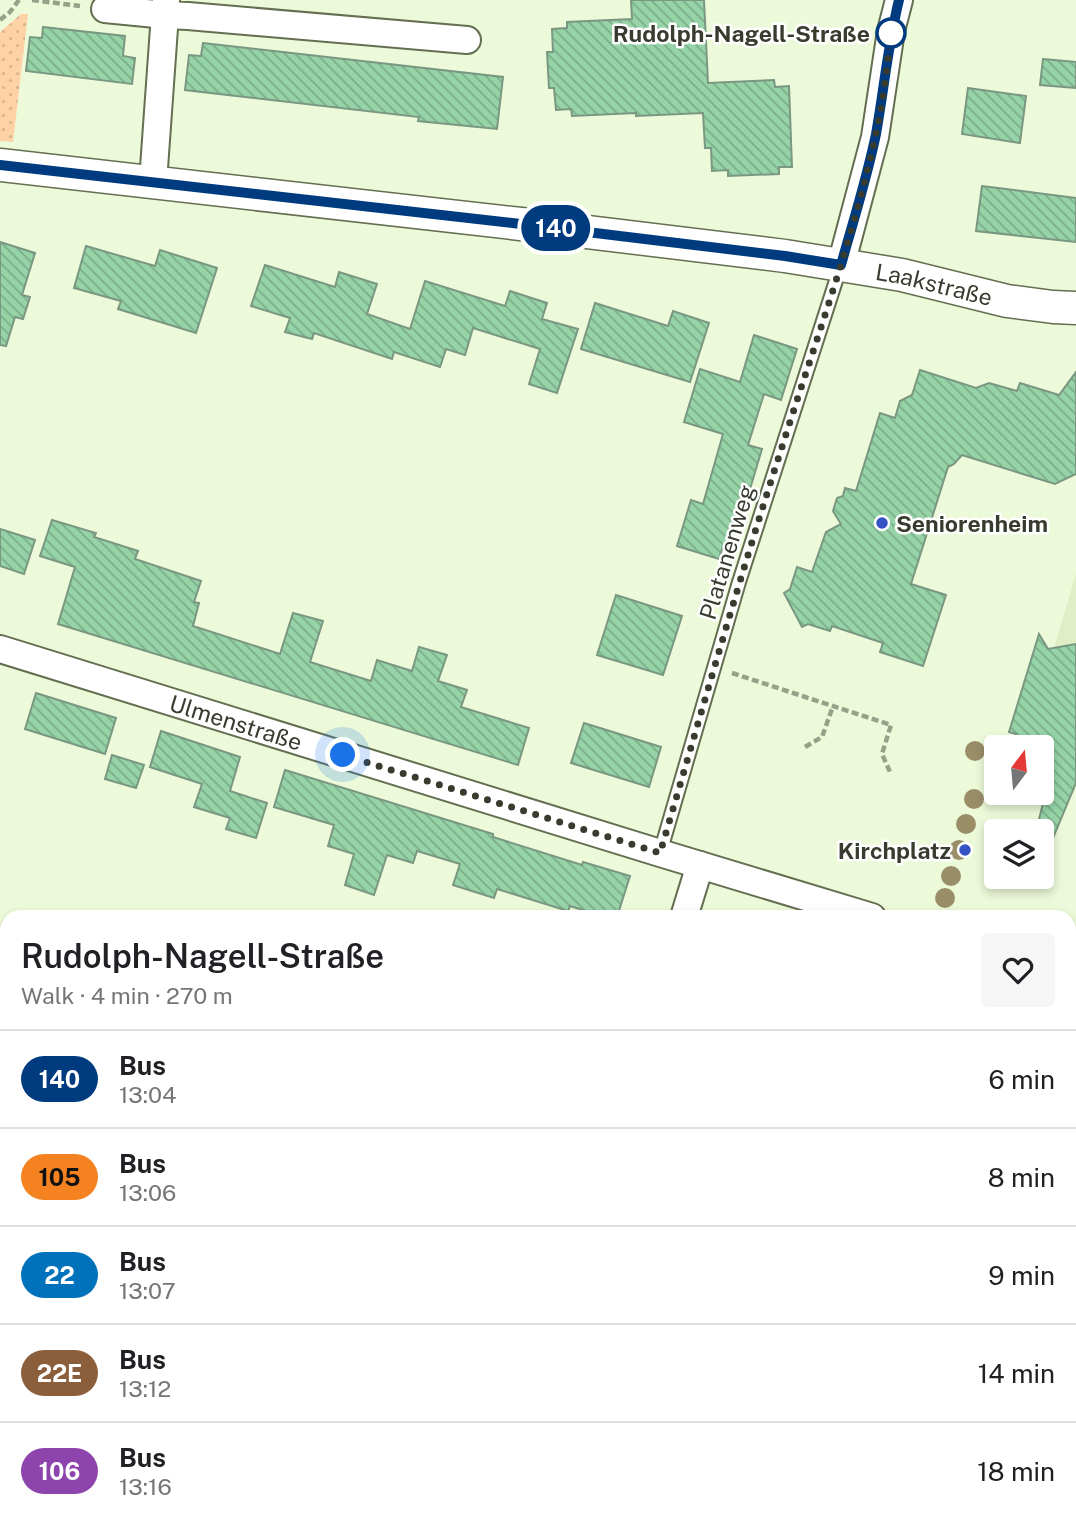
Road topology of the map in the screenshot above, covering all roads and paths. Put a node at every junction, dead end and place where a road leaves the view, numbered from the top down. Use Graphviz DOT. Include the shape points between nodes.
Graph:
graph roads {
  1 [pos="19,0"];
  2 [pos="32,0"];
  3 [pos="899,0"];
  4 [pos="166,8"];
  5 [pos="105,9"];
  6 [pos="0,20"];
  7 [pos="467,40"];
  8 [pos="0,165"];
  9 [pos="153,182"];
  10 [pos="841,265"];
  11 [pos="1076,308"];
  12 [pos="0,649"];
  13 [pos="714,667"];
  14 [pos="833,706"];
  15 [pos="805,747"];
  16 [pos="890,772"];
  17 [pos="660,853"];
  18 [pos="700,865"];
  19 [pos="686,910"];
  20 [pos="849,910"];
  1 -- 6 [label="path"];
  2 -- 5 [label="path"];
  3 -- 10 [label="street" via="875,137"];
  4 -- 5 [label="street"];
  4 -- 7 [label="street" via="188,16"];
  4 -- 9 [label="street"];
  8 -- 9 [label="street, Laakstraße"];
  9 -- 10 [label="street, Laakstraße"];
  10 -- 11 [label="street, Laakstraße" via="1007,301"];
  10 -- 13 [label="lane, Platanenweg"];
  12 -- 17 [label="street, Ulmenstraße"];
  13 -- 14 [label="path"];
  13 -- 17 [label="lane, Platanenweg"];
  14 -- 15 [label="path" via="822,737"];
  14 -- 16 [label="path" via="891,724 882,754"];
  17 -- 18 [label="street, Ulmenstraße"];
  18 -- 19 [label="street"];
  18 -- 20 [label="street, Ulmenstraße"];
}
